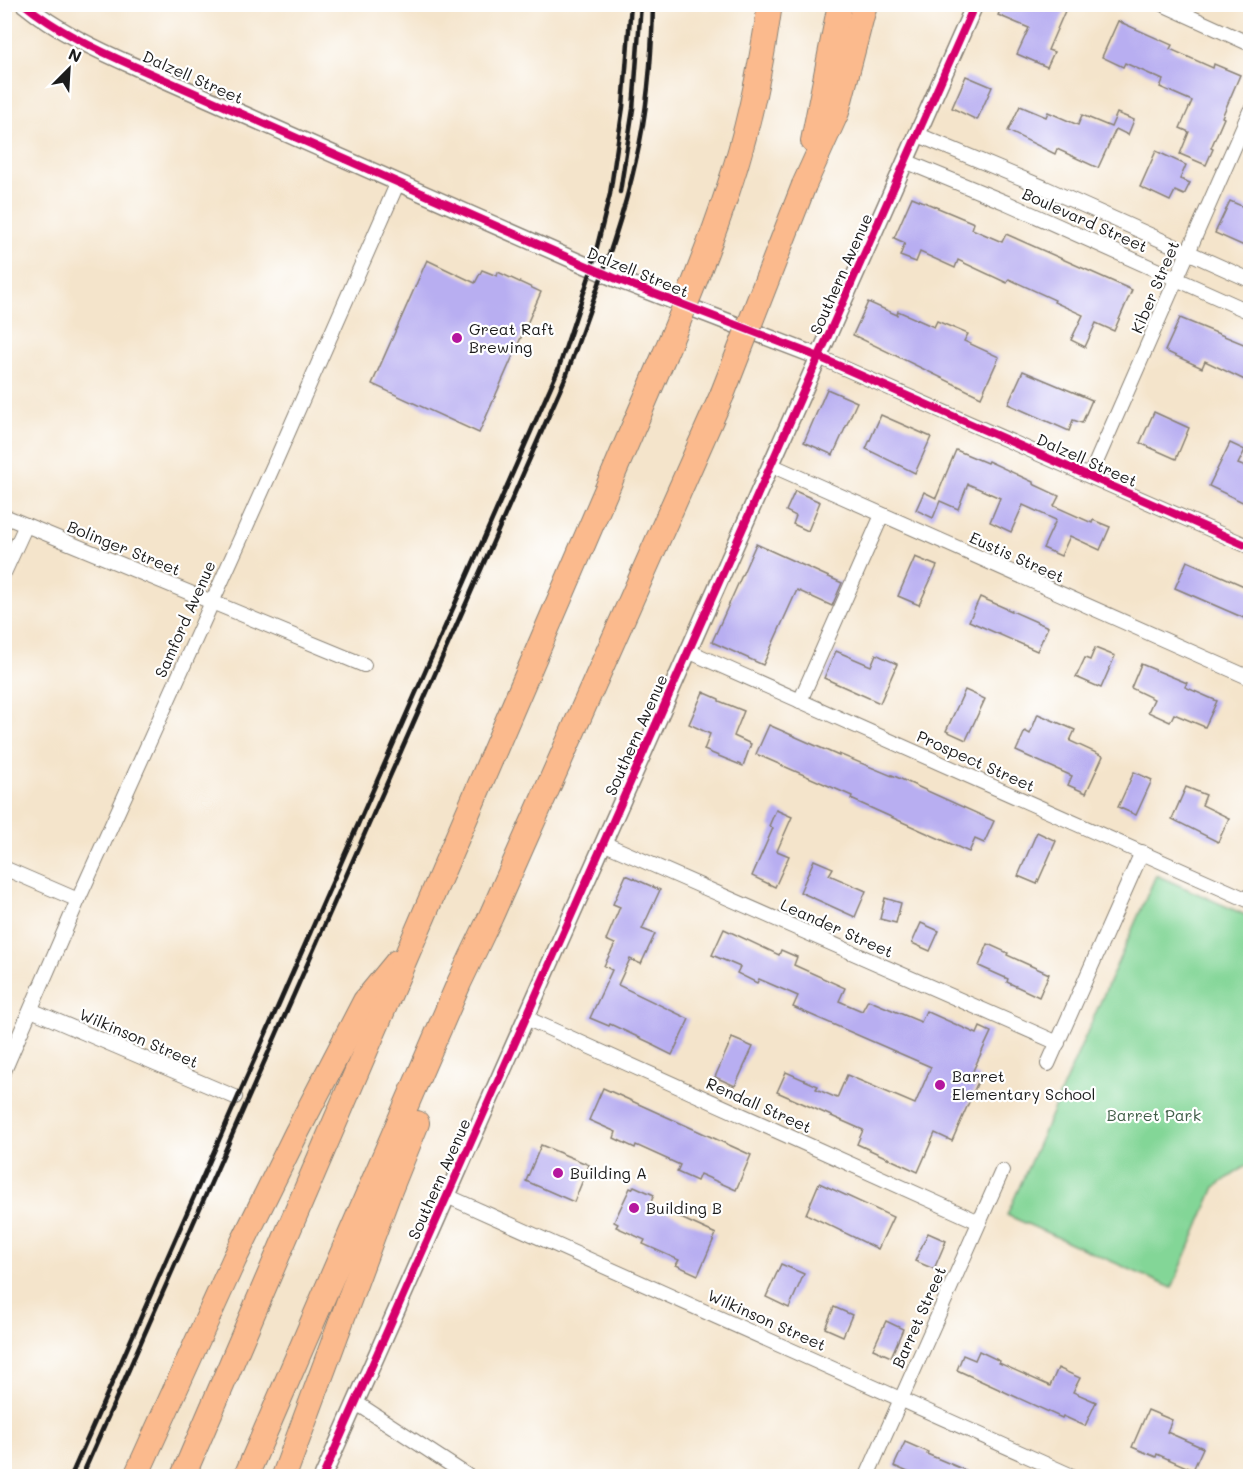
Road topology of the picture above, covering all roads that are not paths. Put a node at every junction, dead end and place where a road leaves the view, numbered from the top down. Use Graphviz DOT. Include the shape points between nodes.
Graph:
graph roads {
  1 [pos="770,4"];
  2 [pos="840,4"];
  3 [pos="865,4"];
  4 [pos="975,4"];
  5 [pos="1162,4"];
  6 [pos="27,6"];
  7 [pos="1251,44"];
  8 [pos="1251,111"];
  9 [pos="916,134"];
  10 [pos="905,160"];
  11 [pos="398,182"];
  12 [pos="804,185"];
  13 [pos="1188,252"];
  14 [pos="1177,279"];
  15 [pos="1251,280"];
  16 [pos="1251,312"];
  17 [pos="819,357"];
  18 [pos="771,465"];
  19 [pos="1090,476"];
  20 [pos="882,515"];
  21 [pos="4,516"];
  22 [pos="26,525"];
  23 [pos="1251,547"];
  24 [pos="4,573"];
  25 [pos="211,602"];
  26 [pos="688,651"];
  27 [pos="364,666"];
  28 [pos="1251,678"];
  29 [pos="800,701"];
  30 [pos="603,843"];
  31 [pos="1142,852"];
  32 [pos="4,868"];
  33 [pos="78,900"];
  34 [pos="1251,901"];
  35 [pos="414,942"];
  36 [pos="459,983"];
  37 [pos="31,1010"];
  38 [pos="526,1018"];
  39 [pos="1058,1043"];
  40 [pos="1048,1064"];
  41 [pos="4,1071"];
  42 [pos="235,1096"];
  43 [pos="1002,1171"];
  44 [pos="447,1196"];
  45 [pos="979,1222"];
  46 [pos="901,1399"];
  47 [pos="355,1402"];
  48 [pos="136,1476"];
  49 [pos="183,1476"];
  50 [pos="246,1476"];
  51 [pos="284,1476"];
  52 [pos="323,1476"];
  53 [pos="468,1476"];
  54 [pos="867,1476"];
  55 [pos="1072,1476"];
  1 -- 35 [label="highway, bridge" via="761,66 744,137 694,285"];
  2 -- 12 [label="highway"];
  3 -- 12 [label="highway" via="837,112"];
  4 -- 9 [label="street, Southern Avenue"];
  5 -- 7 [label="street"];
  6 -- 11 [label="street, Dalzell Street" via="63,31 119,59"];
  8 -- 13 [label="street, Kiber Street"];
  9 -- 10 [label="street, Southern Avenue"];
  9 -- 13 [label="street, Boulevard Street"];
  10 -- 14 [label="street, Boulevard Street"];
  10 -- 17 [label="street, Southern Avenue"];
  11 -- 17 [label="street, Dalzell Street" via="619,280"];
  11 -- 25 [label="street, Samford Avenue"];
  12 -- 36 [label="highway, bridge" via="722,395"];
  13 -- 14 [label="street, Kiber Street"];
  13 -- 15 [label="street, Boulevard Street"];
  14 -- 16 [label="street, Boulevard Street"];
  14 -- 19 [label="street, Kiber Street"];
  17 -- 18 [label="street, Southern Avenue"];
  17 -- 19 [label="street, Dalzell Street"];
  18 -- 20 [label="street, Eustis Street"];
  18 -- 26 [label="street, Southern Avenue"];
  19 -- 23 [label="street, Dalzell Street"];
  20 -- 28 [label="street, Eustis Street"];
  20 -- 29 [label="street"];
  21 -- 22 [label="street, Bolinger Street"];
  22 -- 24 [label="street"];
  22 -- 25 [label="street, Bolinger Street"];
  25 -- 27 [label="street, Bolinger Street"];
  25 -- 33 [label="street, Samford Avenue"];
  26 -- 29 [label="street, Prospect Street"];
  26 -- 30 [label="street, Southern Avenue"];
  29 -- 31 [label="street, Prospect Street"];
  30 -- 38 [label="street, Southern Avenue"];
  30 -- 39 [label="street, Leander Street"];
  31 -- 34 [label="street, Prospect Street"];
  31 -- 39 [label="street"];
  32 -- 33 [label="street"];
  33 -- 37 [label="street, Samford Avenue"];
  35 -- 48 [label="highway" via="365,1001 234,1260"];
  35 -- 49 [label="highway"];
  36 -- 50 [label="highway"];
  36 -- 51 [label="highway" via="425,1103"];
  37 -- 41 [label="street, Samford Avenue"];
  37 -- 42 [label="street, Wilkinson Street"];
  38 -- 44 [label="street, Southern Avenue"];
  38 -- 45 [label="street, Rendall Street"];
  39 -- 40 [label="street"];
  43 -- 45 [label="street, Barret Street"];
  44 -- 46 [label="street, Wilkinson Street"];
  44 -- 47 [label="street, Southern Avenue"];
  45 -- 46 [label="street, Barret Street"];
  46 -- 54 [label="street, Barret Street"];
  46 -- 55 [label="street, Wilkinson Street"];
  47 -- 52 [label="street, Southern Avenue"];
  47 -- 53 [label="street"];
}
